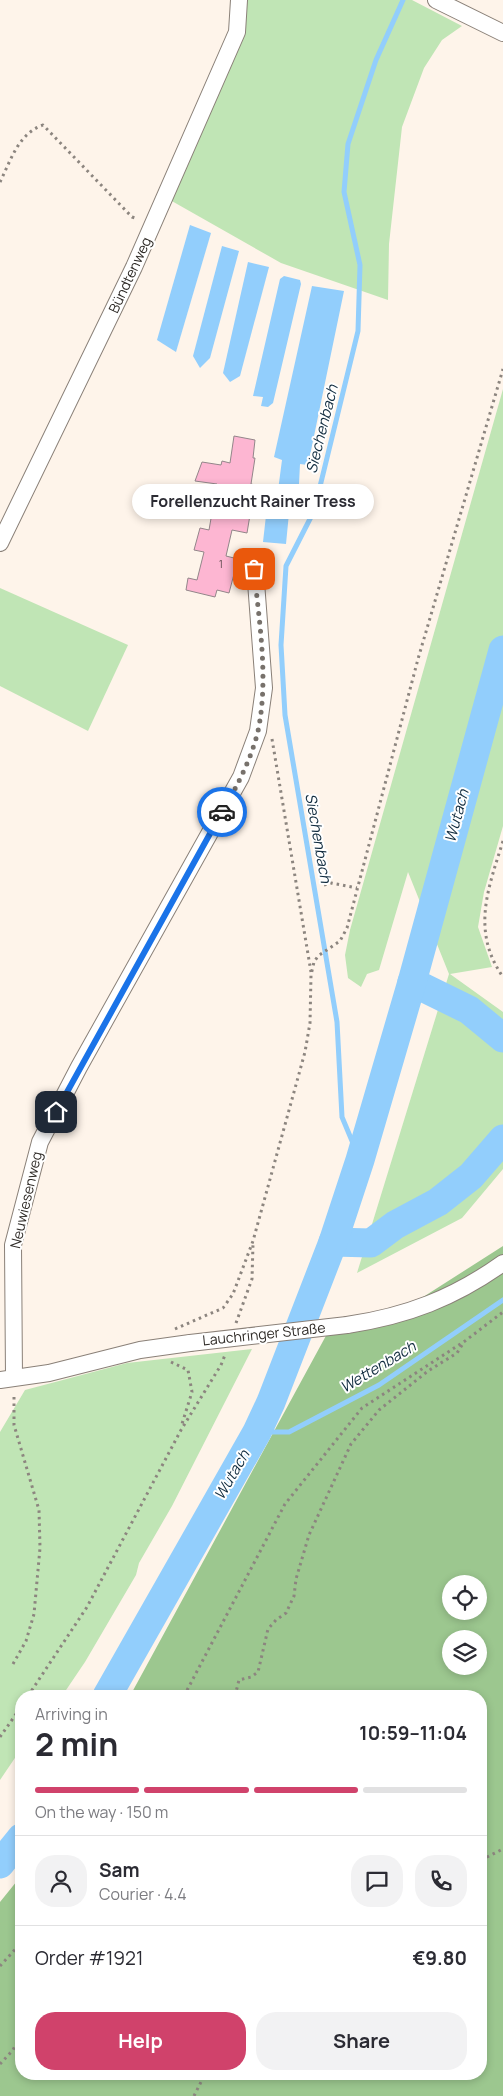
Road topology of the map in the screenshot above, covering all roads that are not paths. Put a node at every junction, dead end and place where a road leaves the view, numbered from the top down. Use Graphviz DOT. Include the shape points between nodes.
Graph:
graph roads {
  1 [pos="239,0"];
  2 [pos="436,0"];
  3 [pos="503,33"];
  4 [pos="0,543"];
  5 [pos="254,569"];
  6 [pos="503,1262"];
  7 [pos="6,1305"];
  8 [pos="7,1379"];
  1 -- 4 [label="street, Bündtenweg" via="238,32 154,223"];
  2 -- 3 [label="street"];
  5 -- 7 [label="street, Neuwiesenweg" via="264,688 251,754 40,1142 13,1245"];
  6 -- 8 [label="street, Lauchringer Straße, bridge" via="475,1282 435,1303 404,1313 347,1325 140,1350 49,1373"];
  7 -- 8 [label="street, Neuwiesenweg"];
}
